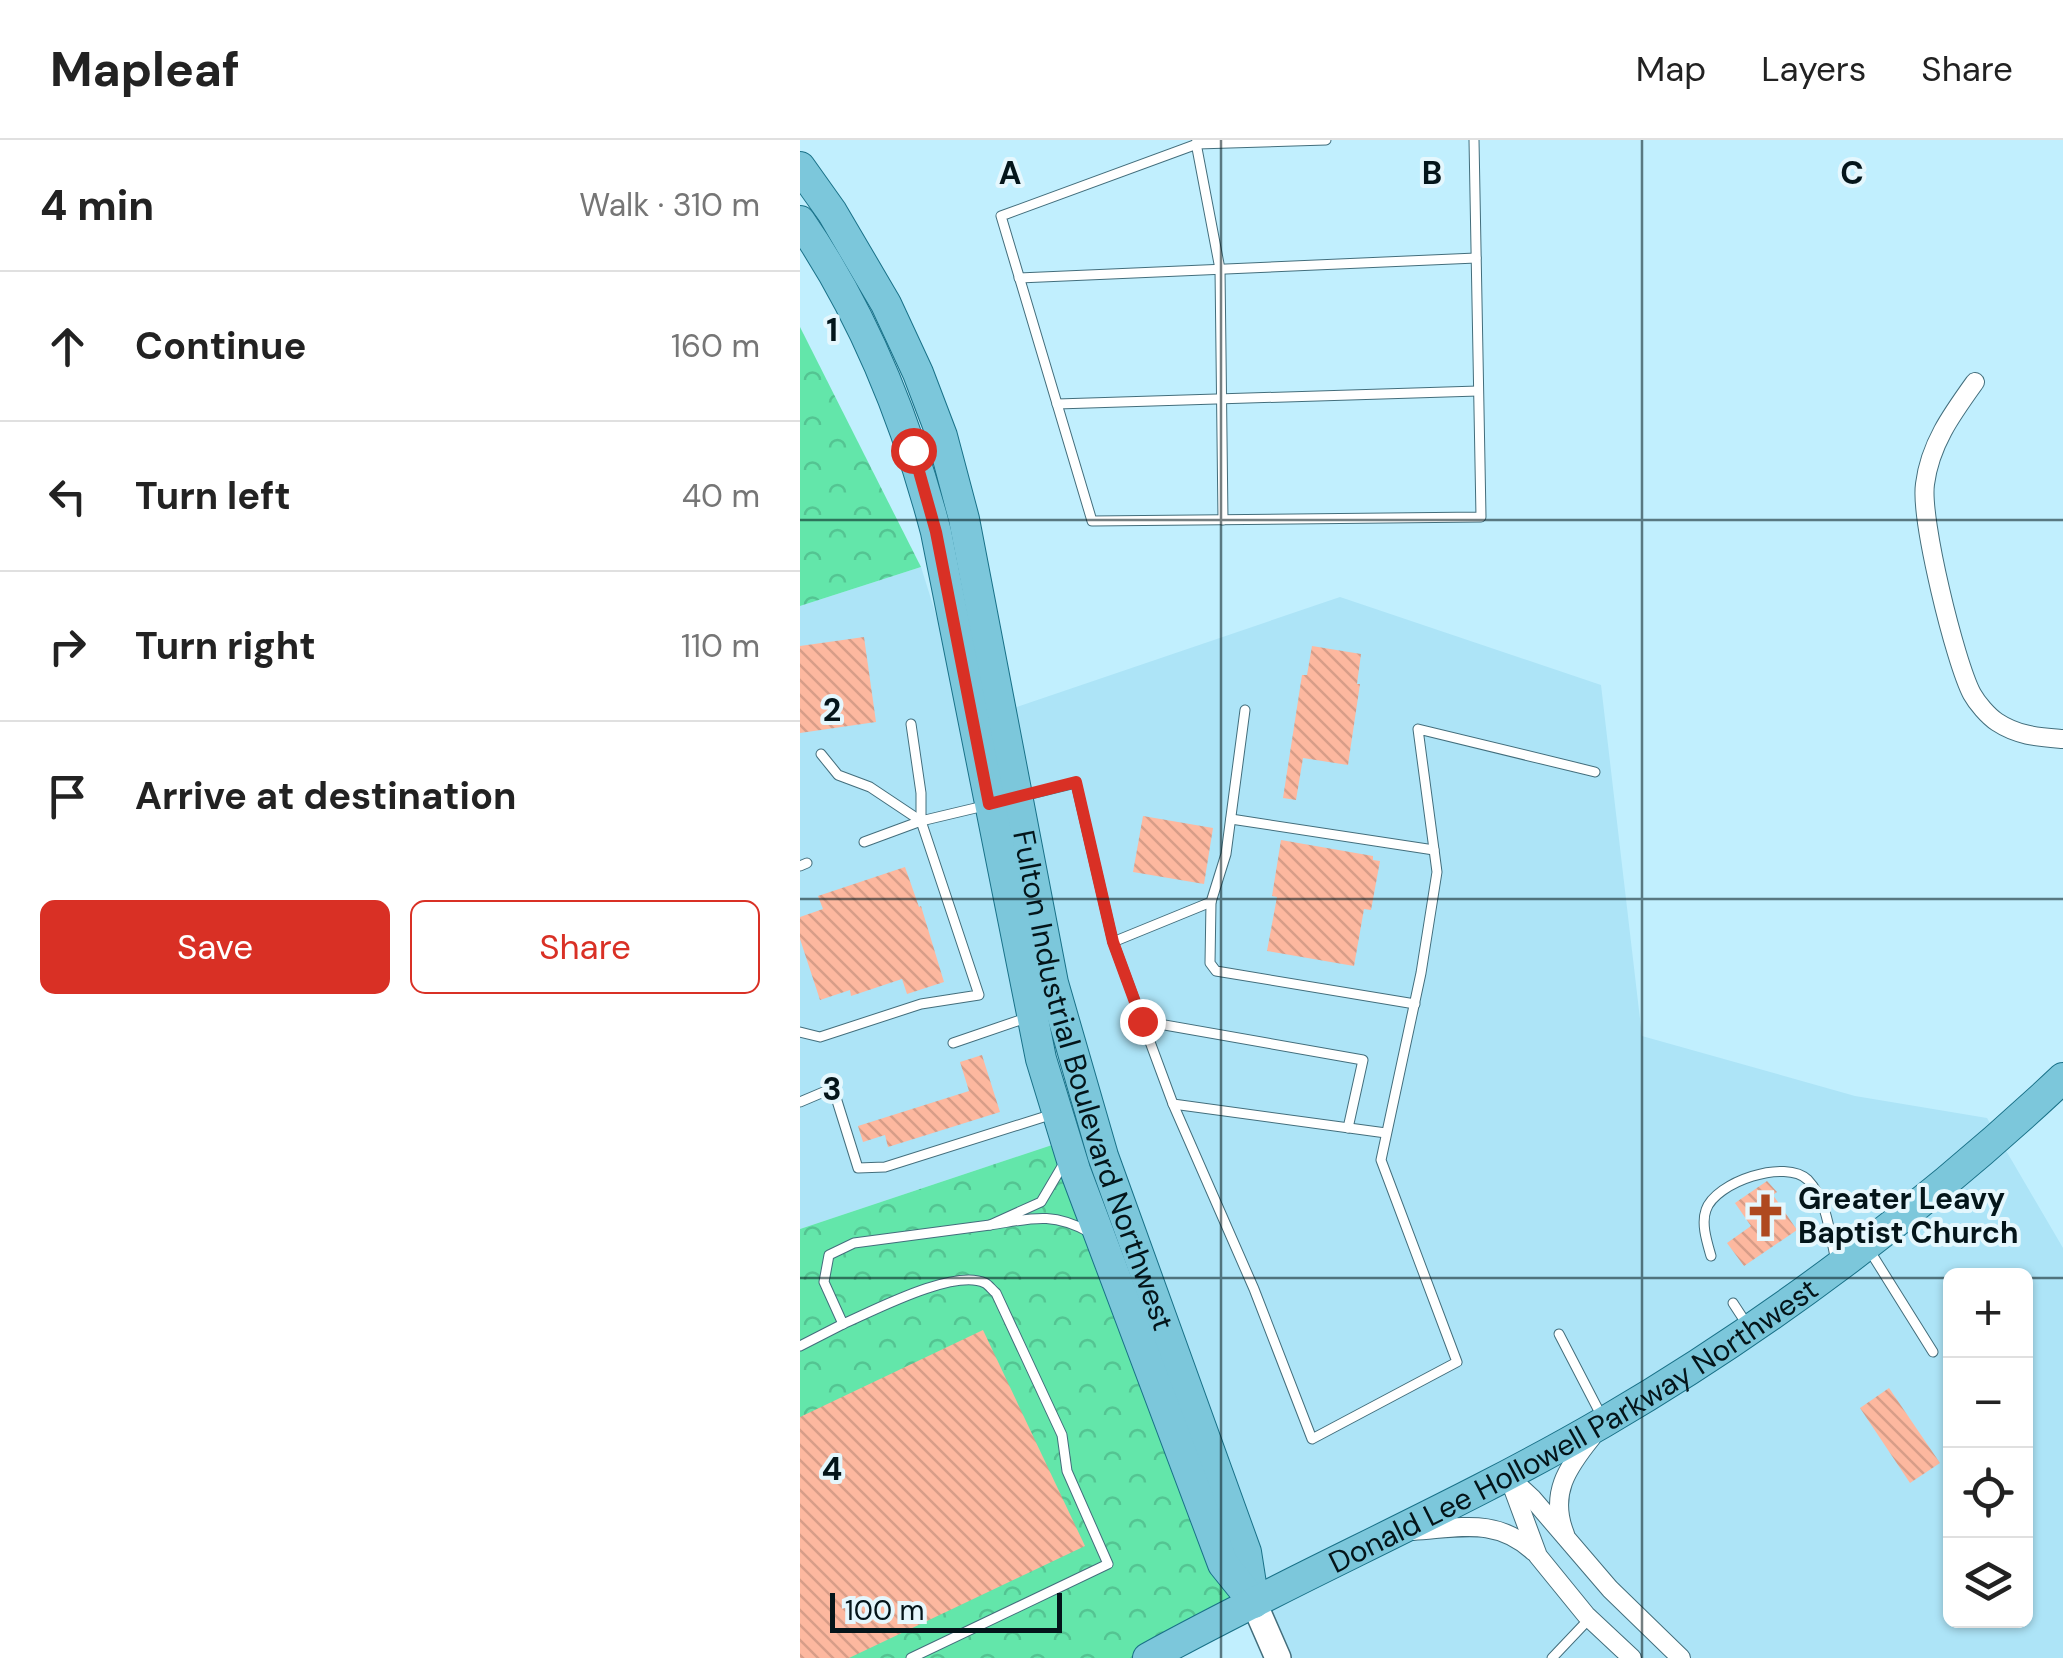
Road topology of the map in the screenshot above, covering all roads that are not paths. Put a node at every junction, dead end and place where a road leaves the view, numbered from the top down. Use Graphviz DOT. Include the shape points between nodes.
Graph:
graph roads {
  1 [pos="1326,140"];
  2 [pos="1474,140"];
  3 [pos="1196,142"];
  4 [pos="800,167"];
  5 [pos="800,221"];
  6 [pos="1476,258"];
  7 [pos="1220,269"];
  8 [pos="1019,278"];
  9 [pos="1975,382"];
  10 [pos="1478,390"];
  11 [pos="1222,399"];
  12 [pos="1057,404"];
  13 [pos="1224,520"];
  14 [pos="1245,710"];
  15 [pos="911,724"];
  16 [pos="2063,739"];
  17 [pos="821,754"];
  18 [pos="1595,772"];
  19 [pos="1004,800"];
  20 [pos="1230,819"];
  21 [pos="921,821"];
  22 [pos="864,842"];
  23 [pos="1434,850"];
  24 [pos="1210,902"];
  25 [pos="1113,942"];
  26 [pos="1414,1004"];
  27 [pos="1032,1016"];
  28 [pos="1142,1021"];
  29 [pos="800,1032"];
  30 [pos="952,1043"];
  31 [pos="2063,1078"];
  32 [pos="800,1102"];
  33 [pos="1173,1104"];
  34 [pos="1058,1113"];
  35 [pos="1348,1128"];
  36 [pos="1386,1133"];
  37 [pos="1070,1152"];
  38 [pos="990,1225"];
  39 [pos="1101,1239"];
  40 [pos="1866,1244"];
  41 [pos="1711,1256"];
  42 [pos="1837,1265"];
  43 [pos="844,1324"];
  44 [pos="1558,1334"];
  45 [pos="800,1346"];
  46 [pos="1933,1352"];
  47 [pos="1605,1422"];
  48 [pos="1508,1475"];
  49 [pos="1397,1532"];
  50 [pos="1569,1544"];
  51 [pos="1538,1556"];
  52 [pos="1254,1602"];
  53 [pos="1590,1618"];
  54 [pos="911,1658"];
  55 [pos="1148,1658"];
  56 [pos="1278,1658"];
  57 [pos="1552,1658"];
  58 [pos="1632,1658"];
  59 [pos="1680,1658"];
  1 -- 3 [label="lane"];
  2 -- 6 [label="lane"];
  3 -- 7 [label="lane"];
  3 -- 8 [label="lane" via="1001,216"];
  4 -- 19 [label="main road, Fulton Industrial Boulevard Northwest" via="886,304 942,436 964,519"];
  5 -- 19 [label="main road, Fulton Industrial Boulevard Northwest" via="857,316 913,450"];
  6 -- 7 [label="lane"];
  6 -- 10 [label="lane"];
  7 -- 8 [label="lane"];
  7 -- 11 [label="lane"];
  8 -- 12 [label="lane"];
  9 -- 16 [label="street" via="1930,457 1924,489 1928,533 1973,696 1995,721 2027,736"];
  10 -- 11 [label="lane"];
  10 -- 13 [label="lane" via="1481,517"];
  11 -- 12 [label="lane"];
  11 -- 13 [label="lane"];
  12 -- 13 [label="lane" via="1092,521"];
  14 -- 20 [label="lane"];
  15 -- 21 [label="lane"];
  17 -- 21 [label="lane" via="838,774"];
  18 -- 23 [label="lane" via="1418,729"];
  19 -- 21 [label="lane"];
  19 -- 25 [label="lane" via="1076,782"];
  19 -- 27 [label="main road, Fulton Industrial Boulevard Northwest"];
  19 -- 52 [label="main road, Fulton Industrial Boulevard Northwest" via="1103,1156 1246,1552"];
  20 -- 23 [label="lane"];
  20 -- 24 [label="lane"];
  21 -- 22 [label="lane"];
  21 -- 29 [label="lane" via="979,995 921,1004 820,1037"];
  23 -- 26 [label="lane" via="1437,872"];
  24 -- 25 [label="lane"];
  24 -- 26 [label="lane" via="1210,963 1216,971"];
  25 -- 28 [label="lane"];
  26 -- 36 [label="lane"];
  27 -- 30 [label="lane"];
  27 -- 34 [label="main road, Fulton Industrial Boulevard Northwest"];
  28 -- 33 [label="lane"];
  28 -- 35 [label="lane" via="1362,1060"];
  31 -- 40 [label="main road, Donald Lee Hollowell Parkway Northwest" via="1929,1198"];
  32 -- 34 [label="lane" via="833,1088 858,1168 885,1167"];
  33 -- 35 [label="lane"];
  33 -- 36 [label="lane" via="1312,1440 1457,1362 1380,1160"];
  34 -- 37 [label="main road, Fulton Industrial Boulevard Northwest"];
  35 -- 36 [label="lane"];
  37 -- 38 [label="lane" via="1041,1202"];
  37 -- 39 [label="main road, Fulton Industrial Boulevard Northwest"];
  38 -- 39 [label="lane" via="1046,1216"];
  38 -- 43 [label="lane" via="854,1243 829,1256 824,1282"];
  39 -- 52 [label="main road, Fulton Industrial Boulevard Northwest" via="1222,1564"];
  40 -- 42 [label="main road, Donald Lee Hollowell Parkway Northwest"];
  40 -- 46 [label="lane"];
  41 -- 42 [label="lane" via="1706,1206 1738,1182 1776,1169 1815,1181 1830,1211"];
  42 -- 47 [label="main road, Donald Lee Hollowell Parkway Northwest" via="1741,1315"];
  43 -- 45 [label="lane"];
  43 -- 54 [label="lane" via="915,1292 962,1280 984,1282 996,1293 1062,1435 1067,1472 1108,1564"];
  44 -- 47 [label="lane"];
  47 -- 48 [label="main road, Donald Lee Hollowell Parkway Northwest"];
  47 -- 50 [label="street" via="1562,1479 1558,1510"];
  48 -- 49 [label="main road, Donald Lee Hollowell Parkway Northwest"];
  48 -- 50 [label="street"];
  48 -- 51 [label="street"];
  49 -- 51 [label="street" via="1493,1527"];
  49 -- 52 [label="main road, Donald Lee Hollowell Parkway Northwest"];
  50 -- 59 [label="street"];
  51 -- 53 [label="street"];
  52 -- 55 [label="main road, Donald Lee Hollowell Parkway Northwest"];
  52 -- 56 [label="main road, Fulton Industrial Boulevard Northwest"];
  53 -- 57 [label="lane"];
  53 -- 58 [label="street"];
}
